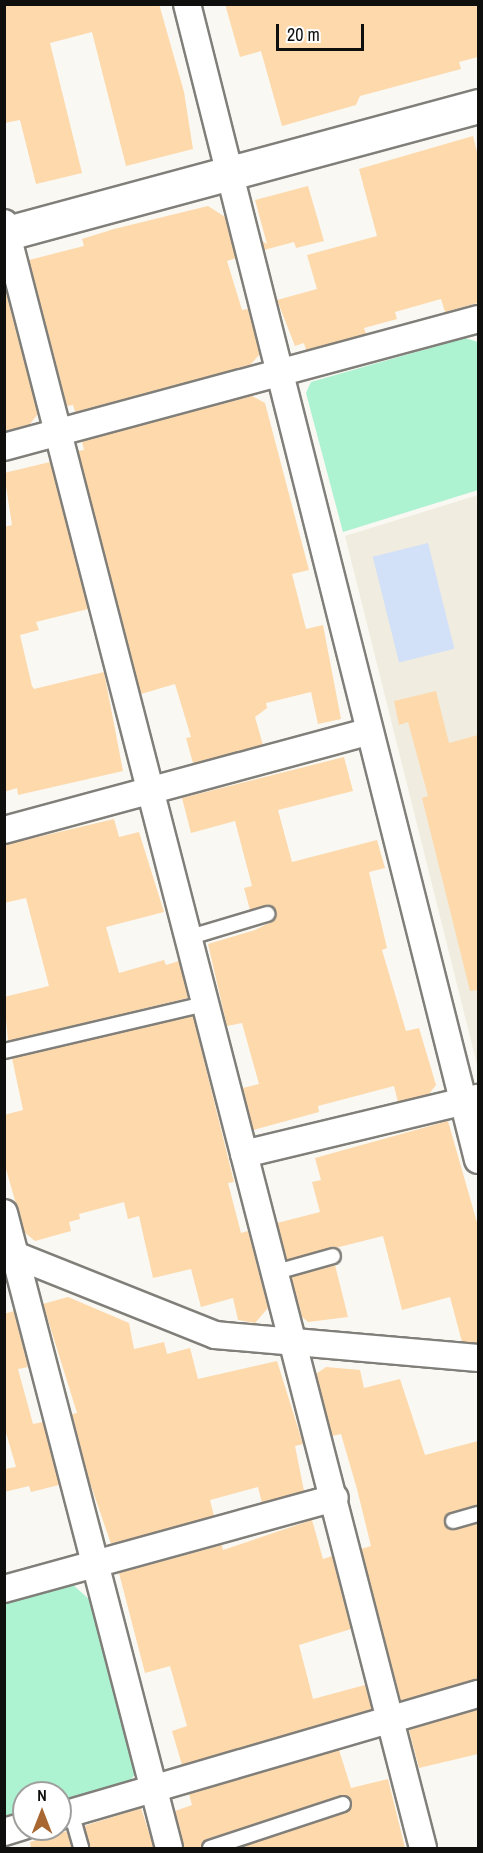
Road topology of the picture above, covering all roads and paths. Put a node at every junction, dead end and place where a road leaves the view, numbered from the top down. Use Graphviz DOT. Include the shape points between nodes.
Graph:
graph roads {
  1 [pos="187,4"];
  2 [pos="478,106"];
  3 [pos="226,174"];
  4 [pos="5,230"];
  5 [pos="478,320"];
  6 [pos="277,372"];
  7 [pos="59,434"];
  8 [pos="4,447"];
  9 [pos="368,732"];
  10 [pos="148,791"];
  11 [pos="4,830"];
  12 [pos="267,914"];
  13 [pos="187,938"];
  14 [pos="204,1004"];
  15 [pos="4,1051"];
  16 [pos="471,1100"];
  17 [pos="244,1154"];
  18 [pos="478,1160"];
  19 [pos="4,1213"];
  20 [pos="10,1253"];
  21 [pos="333,1256"];
  22 [pos="276,1272"];
  23 [pos="296,1343"];
  24 [pos="478,1358"];
  25 [pos="335,1498"];
  26 [pos="478,1514"];
  27 [pos="453,1521"];
  28 [pos="95,1563"];
  29 [pos="4,1589"];
  30 [pos="478,1694"];
  31 [pos="390,1720"];
  32 [pos="154,1789"];
  33 [pos="344,1804"];
  34 [pos="72,1812"];
  35 [pos="72,1828"];
  36 [pos="81,1848"];
  37 [pos="169,1848"];
  38 [pos="210,1848"];
  39 [pos="423,1848"];
  1 -- 3 [label="street"];
  2 -- 3 [label="street"];
  3 -- 4 [label="street"];
  3 -- 6 [label="street"];
  4 -- 7 [label="street"];
  5 -- 6 [label="street"];
  6 -- 7 [label="street"];
  6 -- 9 [label="street"];
  7 -- 8 [label="street"];
  7 -- 10 [label="street"];
  9 -- 10 [label="street"];
  9 -- 16 [label="street"];
  10 -- 11 [label="street"];
  10 -- 13 [label="street"];
  12 -- 13 [label="lane"];
  13 -- 14 [label="street"];
  14 -- 15 [label="lane"];
  14 -- 17 [label="street"];
  16 -- 17 [label="street"];
  16 -- 18 [label="street"];
  17 -- 22 [label="street"];
  19 -- 20 [label="street"];
  20 -- 23 [label="street" via="215,1335"];
  20 -- 28 [label="street"];
  21 -- 22 [label="lane"];
  22 -- 23 [label="street"];
  23 -- 24 [label="street"];
  23 -- 25 [label="street"];
  25 -- 28 [label="street"];
  25 -- 31 [label="street"];
  26 -- 27 [label="lane"];
  28 -- 29 [label="street"];
  28 -- 32 [label="street"];
  30 -- 31 [label="street"];
  31 -- 32 [label="street"];
  31 -- 39 [label="street"];
  32 -- 34 [label="street"];
  32 -- 37 [label="street"];
  33 -- 38 [label="lane"];
  35 -- 36 [label="lane"];
}
